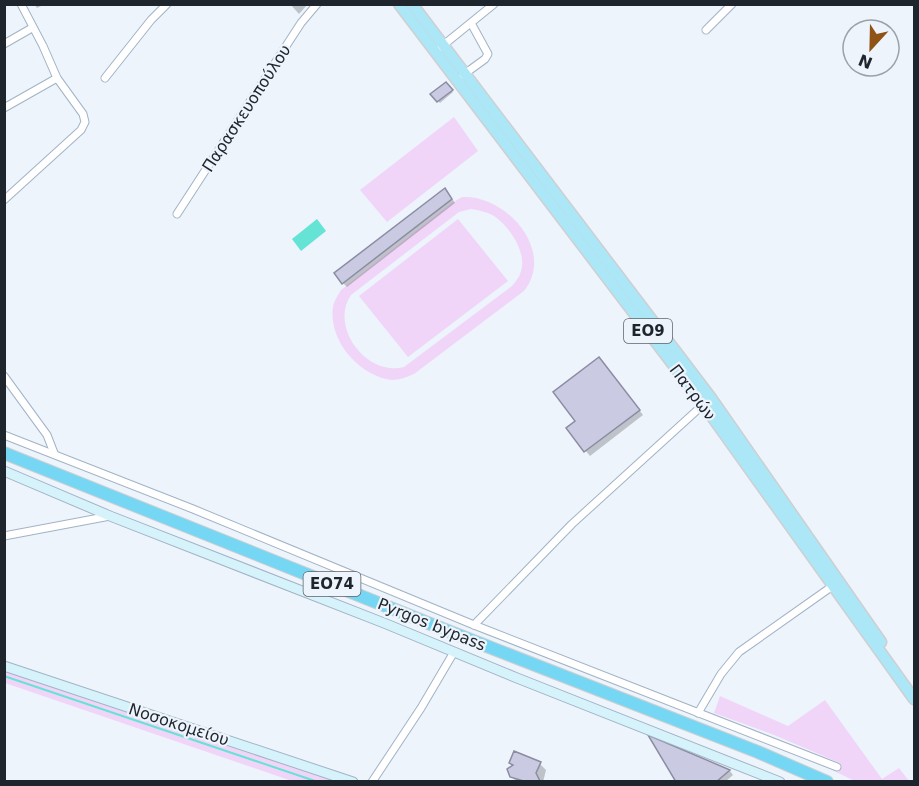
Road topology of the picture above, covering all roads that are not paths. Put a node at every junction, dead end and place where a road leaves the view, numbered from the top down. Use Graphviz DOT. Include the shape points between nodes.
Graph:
graph roads {
  1 [pos="21,4"];
  2 [pos="166,4"];
  3 [pos="317,4"];
  4 [pos="399,4"];
  5 [pos="412,4"];
  6 [pos="494,4"];
  7 [pos="732,4"];
  8 [pos="471,23"];
  9 [pos="32,28"];
  10 [pos="706,30"];
  11 [pos="4,44"];
  12 [pos="439,49"];
  13 [pos="461,77"];
  14 [pos="57,78"];
  15 [pos="105,78"];
  16 [pos="4,108"];
  17 [pos="4,200"];
  18 [pos="177,214"];
  19 [pos="4,376"];
  20 [pos="707,401"];
  21 [pos="4,435"];
  22 [pos="4,453"];
  23 [pos="54,453"];
  24 [pos="4,471"];
  25 [pos="110,516"];
  26 [pos="4,536"];
  27 [pos="835,584"];
  28 [pos="474,626"];
  29 [pos="454,652"];
  30 [pos="4,666"];
  31 [pos="900,674"];
  32 [pos="915,687"];
  33 [pos="915,699"];
  34 [pos="698,713"];
  35 [pos="837,767"];
  36 [pos="353,782"];
  37 [pos="372,782"];
  38 [pos="780,782"];
  39 [pos="827,782"];
  1 -- 9 [label="street"];
  2 -- 15 [label="street"];
  3 -- 18 [label="street, Παρασκευοπούλου"];
  4 -- 12 [label="main road, Πατρών / ΕΟ9"];
  5 -- 12 [label="main road, Πατρών / ΕΟ9"];
  6 -- 8 [label="street"];
  7 -- 10 [label="street"];
  8 -- 12 [label="street"];
  8 -- 13 [label="street" via="488,54"];
  9 -- 11 [label="street"];
  9 -- 14 [label="street"];
  12 -- 13 [label="main road, Πατρών / ΕΟ9"];
  13 -- 20 [label="main road, Πατρών / ΕΟ9"];
  14 -- 16 [label="street"];
  14 -- 17 [label="street" via="83,114 84,126"];
  19 -- 23 [label="street" via="47,435"];
  20 -- 27 [label="main road, Πατρών / ΕΟ9"];
  20 -- 28 [label="street" via="565,530"];
  21 -- 23 [label="street"];
  22 -- 39 [label="highway, Pyrgos bypass / ΕΟ74"];
  23 -- 28 [label="street"];
  24 -- 25 [label="street"];
  25 -- 26 [label="street"];
  25 -- 29 [label="street"];
  27 -- 31 [label="main road, Πατρών / ΕΟ9"];
  27 -- 34 [label="street" via="739,652"];
  28 -- 34 [label="street"];
  29 -- 37 [label="street"];
  29 -- 38 [label="street"];
  30 -- 36 [label="street, Νοσοκομείου"];
  31 -- 32 [label="main road, Πατρών / ΕΟ9"];
  31 -- 33 [label="main road, Πατρών / ΕΟ9"];
  34 -- 35 [label="street"];
}
